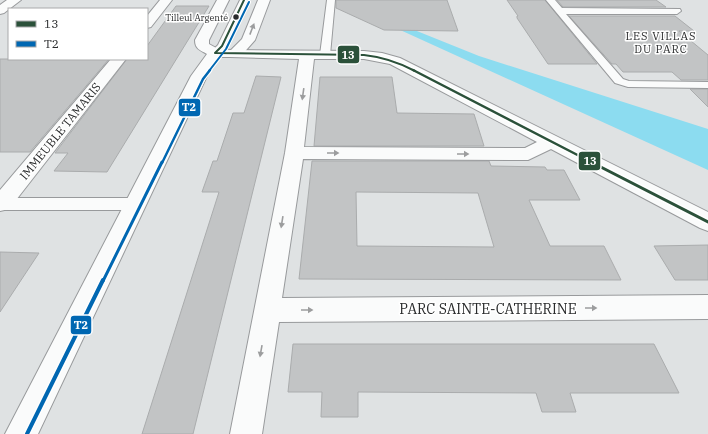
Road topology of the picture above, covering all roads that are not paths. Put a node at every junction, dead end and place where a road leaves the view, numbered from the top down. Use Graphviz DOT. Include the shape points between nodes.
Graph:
graph roads {
  1 [pos="15,0"];
  2 [pos="166,0"];
  3 [pos="224,0"];
  4 [pos="244,0"];
  5 [pos="264,0"];
  6 [pos="331,0"];
  7 [pos="550,0"];
  8 [pos="0,10"];
  9 [pos="559,11"];
  10 [pos="677,11"];
  11 [pos="148,23"];
  12 [pos="225,54"];
  13 [pos="316,55"];
  14 [pos="118,60"];
  15 [pos="708,85"];
  16 [pos="550,141"];
  17 [pos="294,153"];
  18 [pos="0,203"];
  19 [pos="135,204"];
  20 [pos="708,222"];
  21 [pos="708,307"];
  22 [pos="268,310"];
  23 [pos="21,434"];
  24 [pos="246,434"];
  1 -- 8 [label="street"];
  2 -- 11 [label="street"];
  3 -- 12 [label="street" via="202,40 202,46"];
  4 -- 12 [label="lane" via="222,46"];
  12 -- 5 [label="street, one-way" via="248,40"];
  6 -- 13 [label="lane"];
  7 -- 9 [label="lane"];
  9 -- 10 [label="lane"];
  9 -- 15 [label="lane" via="619,81 628,84"];
  12 -- 13 [label="street"];
  12 -- 19 [label="street" via="199,76"];
  13 -- 16 [label="street" via="364,55 395,61"];
  13 -- 17 [label="street, one-way" via="303,91"];
  14 -- 18 [label="street, IMMEUBLE TAMARIS"];
  17 -- 16 [label="street, one-way" via="528,154"];
  16 -- 20 [label="street"];
  17 -- 22 [label="street, one-way"];
  18 -- 19 [label="lane"];
  19 -- 23 [label="street"];
  22 -- 21 [label="street, PARC SAINTE-CATHERINE, one-way"];
  22 -- 24 [label="street, one-way"];
}
